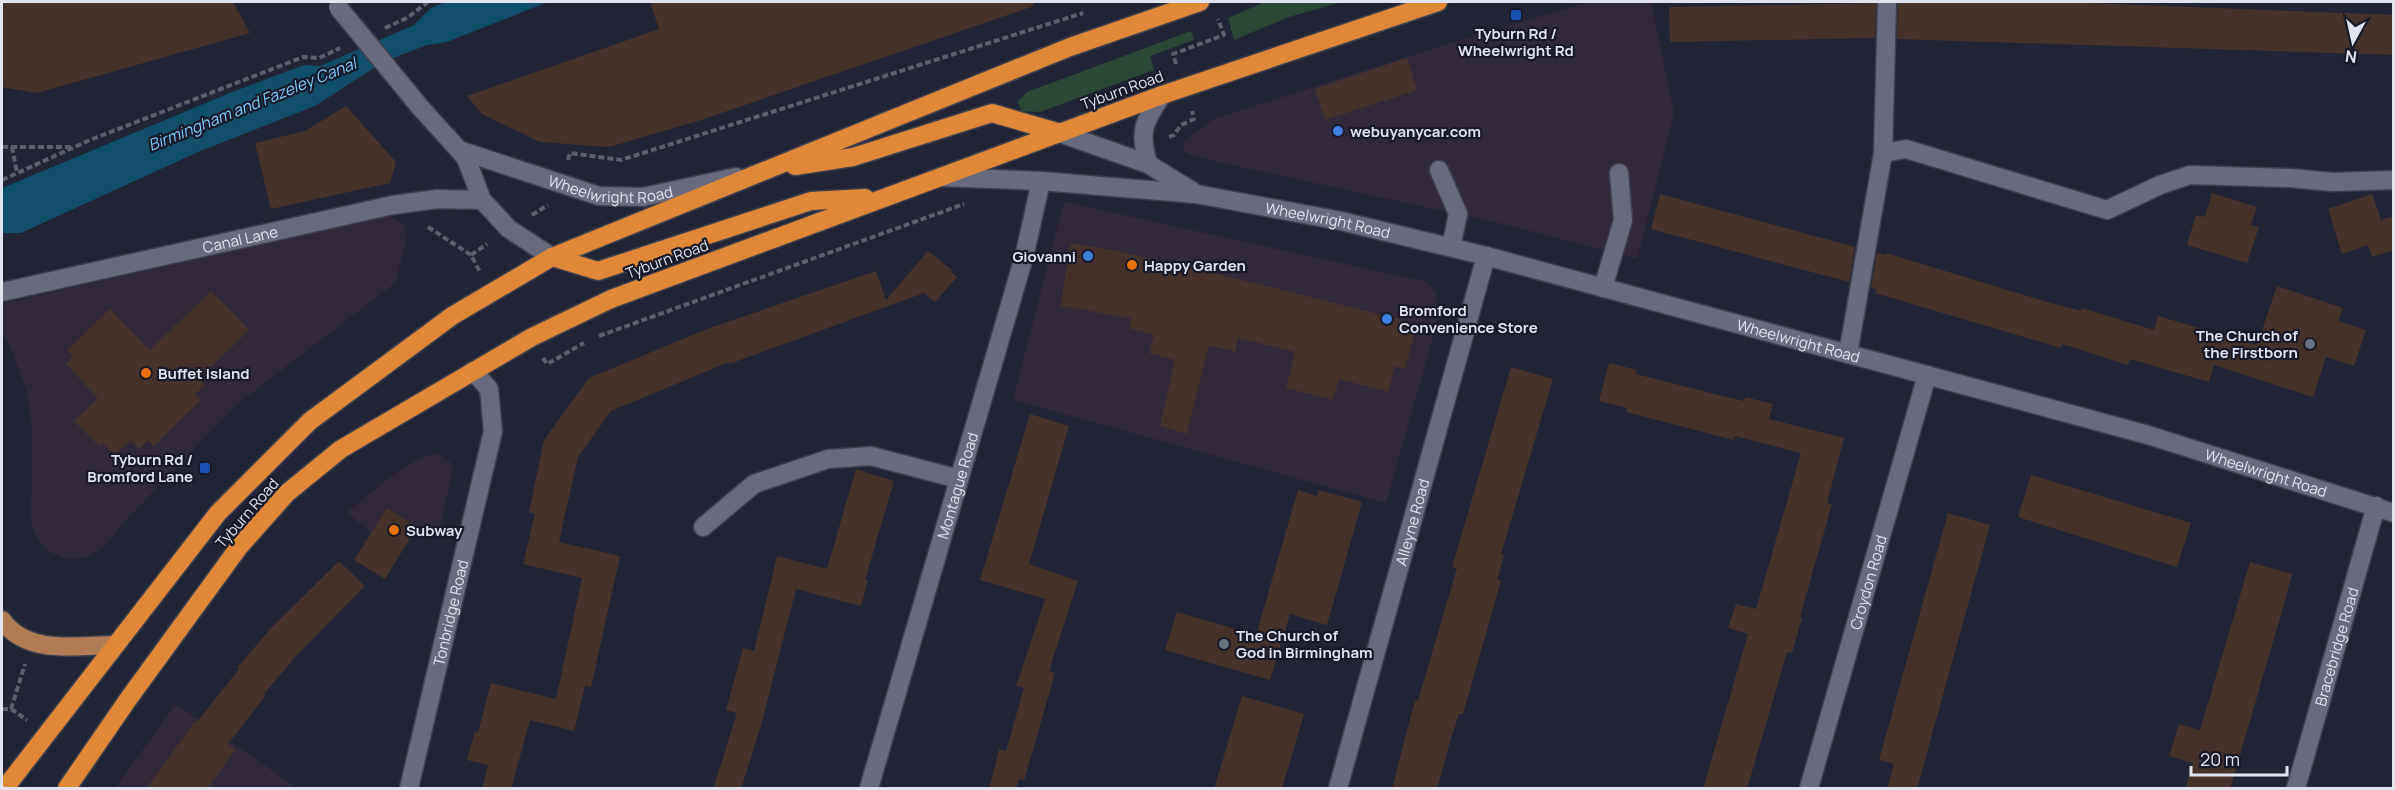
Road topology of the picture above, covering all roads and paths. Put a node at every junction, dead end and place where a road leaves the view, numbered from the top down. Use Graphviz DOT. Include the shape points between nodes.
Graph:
graph roads {
  1 [pos="428,2"];
  2 [pos="1200,2"];
  3 [pos="1438,2"];
  4 [pos="1887,2"];
  5 [pos="336,4"];
  6 [pos="1084,12"];
  7 [pos="378,31"];
  8 [pos="348,45"];
  9 [pos="1162,95"];
  10 [pos="1057,132"];
  11 [pos="2,147"];
  12 [pos="12,147"];
  13 [pos="77,147"];
  14 [pos="459,150"];
  15 [pos="1883,153"];
  16 [pos="1148,164"];
  17 [pos="1439,170"];
  18 [pos="763,171"];
  19 [pos="17,173"];
  20 [pos="1619,174"];
  21 [pos="936,177"];
  22 [pos="2,180"];
  23 [pos="2394,180"];
  24 [pos="1041,181"];
  25 [pos="562,185"];
  26 [pos="1196,194"];
  27 [pos="885,197"];
  28 [pos="482,200"];
  29 [pos="508,229"];
  30 [pos="1450,248"];
  31 [pos="471,255"];
  32 [pos="1486,256"];
  33 [pos="552,257"];
  34 [pos="1603,288"];
  35 [pos="2,292"];
  36 [pos="1848,354"];
  37 [pos="473,371"];
  38 [pos="1927,375"];
  39 [pos="959,479"];
  40 [pos="2376,506"];
  41 [pos="2394,513"];
  42 [pos="703,528"];
  43 [pos="2,620"];
  44 [pos="32,642"];
  45 [pos="116,645"];
  46 [pos="2,709"];
  47 [pos="5,789"];
  48 [pos="68,789"];
  49 [pos="409,789"];
  50 [pos="869,789"];
  51 [pos="1338,789"];
  52 [pos="1809,789"];
  53 [pos="2295,789"];
  1 -- 7 [label="path" via="407,18"];
  2 -- 18 [label="highway, Tyburn Road" via="1070,47"];
  3 -- 9 [label="highway, Tyburn Road"];
  4 -- 15 [label="street"];
  5 -- 14 [label="street, Wheelwright Road, bridge"];
  6 -- 25 [label="path" via="621,160 570,153"];
  8 -- 13 [label="path" via="319,58 303,57"];
  9 -- 10 [label="highway, Tyburn Road"];
  9 -- 16 [label="street" via="1145,119 1142,143"];
  10 -- 16 [label="street, Wheelwright Road"];
  10 -- 18 [label="highway" via="992,113 854,156"];
  10 -- 21 [label="highway, Tyburn Road"];
  11 -- 12 [label="path"];
  12 -- 13 [label="path"];
  12 -- 19 [label="path"];
  13 -- 19 [label="path"];
  14 -- 25 [label="street, Wheelwright Road"];
  14 -- 28 [label="street, Wheelwright Road" via="466,158"];
  15 -- 23 [label="street" via="1906,149 2107,210 2190,175 2332,182"];
  15 -- 36 [label="street"];
  16 -- 26 [label="street, Wheelwright Road"];
  17 -- 30 [label="street" via="1458,214"];
  18 -- 25 [label="street, Wheelwright Road" via="643,197 599,196"];
  18 -- 33 [label="highway, Tyburn Road"];
  19 -- 22 [label="path"];
  20 -- 34 [label="street" via="1623,220"];
  21 -- 24 [label="street, Wheelwright Road"];
  21 -- 27 [label="highway, Tyburn Road"];
  24 -- 26 [label="street, Wheelwright Road"];
  24 -- 39 [label="street, Montague Road" via="1024,256"];
  25 -- 29 [label="path" via="560,198"];
  26 -- 30 [label="street, Wheelwright Road" via="1341,221"];
  27 -- 33 [label="highway" via="811,201 598,271"];
  27 -- 37 [label="highway, Tyburn Road" via="611,299"];
  28 -- 29 [label="street, Wheelwright Road"];
  28 -- 35 [label="street, Canal Lane" via="437,199 393,205"];
  29 -- 31 [label="path"];
  29 -- 33 [label="street, Wheelwright Road"];
  30 -- 32 [label="street, Wheelwright Road"];
  32 -- 34 [label="street, Wheelwright Road"];
  32 -- 51 [label="street, Alleyne Road"];
  33 -- 45 [label="highway, Tyburn Road" via="452,316 310,421 218,513"];
  34 -- 36 [label="street, Wheelwright Road"];
  36 -- 38 [label="street, Wheelwright Road"];
  37 -- 48 [label="highway, Tyburn Road" via="341,449 287,493 232,556"];
  37 -- 49 [label="street, Tonbridge Road" via="489,389 493,431"];
  38 -- 40 [label="street, Wheelwright Road" via="2148,435"];
  38 -- 52 [label="street, Croydon Road"];
  39 -- 42 [label="street" via="871,456 828,459 754,484"];
  39 -- 50 [label="street, Montague Road"];
  40 -- 41 [label="street, Wheelwright Road"];
  40 -- 53 [label="street, Bracebridge Road"];
  43 -- 44 [label="main road" via="18,637"];
  44 -- 45 [label="main road" via="41,646"];
  44 -- 46 [label="path" via="11,709"];
  45 -- 47 [label="highway, Tyburn Road"];
}
